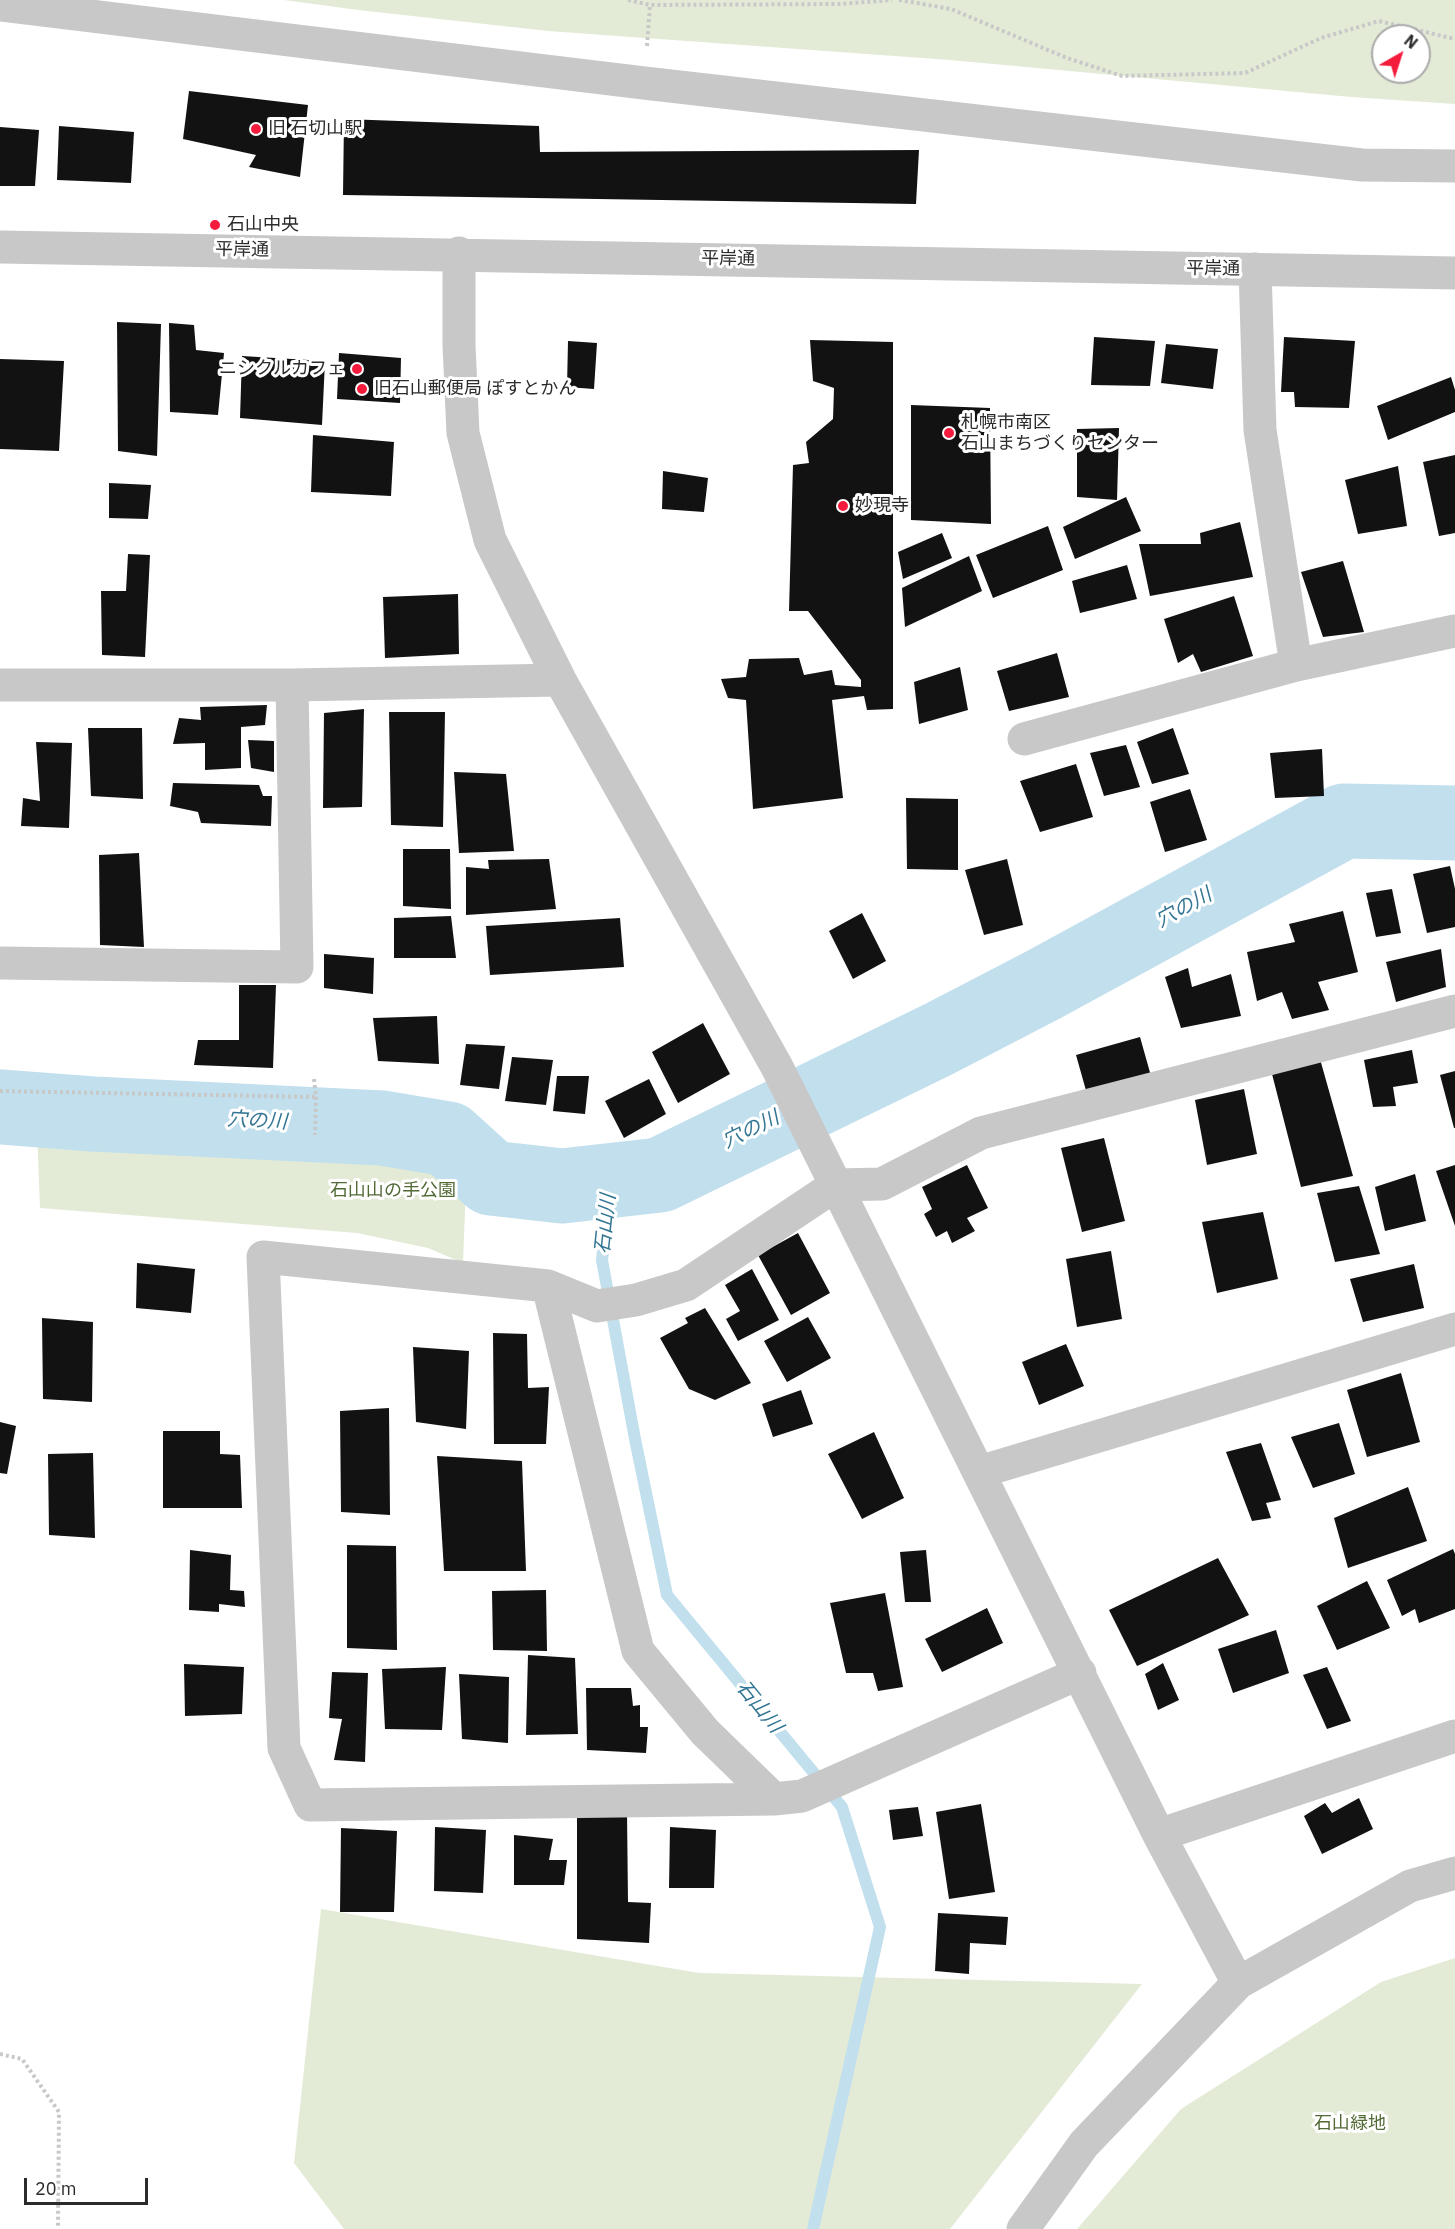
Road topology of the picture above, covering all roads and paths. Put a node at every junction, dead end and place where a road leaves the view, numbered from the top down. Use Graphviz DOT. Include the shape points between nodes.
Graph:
graph roads {
  1 [pos="628,0"];
  2 [pos="892,0"];
  3 [pos="899,0"];
  4 [pos="0,5"];
  5 [pos="1455,39"];
  6 [pos="1455,166"];
  7 [pos="0,247"];
  8 [pos="459,253"];
  9 [pos="1255,269"];
  10 [pos="1455,273"];
  11 [pos="1455,631"];
  12 [pos="1296,664"];
  13 [pos="560,680"];
  14 [pos="0,685"];
  15 [pos="292,685"];
  16 [pos="1024,739"];
  17 [pos="0,963"];
  18 [pos="1455,1011"];
  19 [pos="314,1079"];
  20 [pos="0,1091"];
  21 [pos="316,1096"];
  22 [pos="315,1135"];
  23 [pos="830,1172"];
  24 [pos="548,1286"];
  25 [pos="1455,1329"];
  26 [pos="979,1472"];
  27 [pos="1080,1673"];
  28 [pos="1455,1736"];
  29 [pos="788,1798"];
  30 [pos="1159,1835"];
  31 [pos="1455,1873"];
  32 [pos="1238,1983"];
  33 [pos="0,2054"];
  34 [pos="58,2228"];
  35 [pos="1023,2229"];
  1 -- 2 [label="path" via="650,4 840,4"];
  3 -- 5 [label="path" via="951,9 1122,76 1245,73 1321,38 1379,21"];
  4 -- 6 [label="street" via="644,84 1362,165"];
  7 -- 8 [label="street, 平岸通"];
  8 -- 9 [label="street, 平岸通"];
  8 -- 13 [label="street" via="463,433 490,540"];
  9 -- 10 [label="street, 平岸通"];
  9 -- 12 [label="street" via="1260,430"];
  11 -- 12 [label="street"];
  12 -- 16 [label="street"];
  13 -- 15 [label="street"];
  13 -- 23 [label="street" via="777,1067"];
  14 -- 15 [label="street"];
  15 -- 17 [label="street" via="297,967"];
  18 -- 23 [label="street" via="981,1134 882,1184"];
  19 -- 21 [label="path"];
  20 -- 21 [label="path"];
  21 -- 22 [label="path"];
  23 -- 24 [label="street" via="686,1285 597,1306"];
  23 -- 26 [label="street"];
  24 -- 29 [label="street" via="638,1651 705,1732"];
  24 -- 29 [label="street" via="263,1257 284,1748 310,1805"];
  25 -- 26 [label="street"];
  26 -- 27 [label="street"];
  27 -- 29 [label="street" via="847,1777"];
  27 -- 30 [label="street"];
  28 -- 30 [label="street"];
  30 -- 32 [label="street"];
  31 -- 32 [label="street" via="1410,1886"];
  32 -- 35 [label="street" via="1084,2144"];
  33 -- 34 [label="path" via="22,2059 59,2112"];
}
